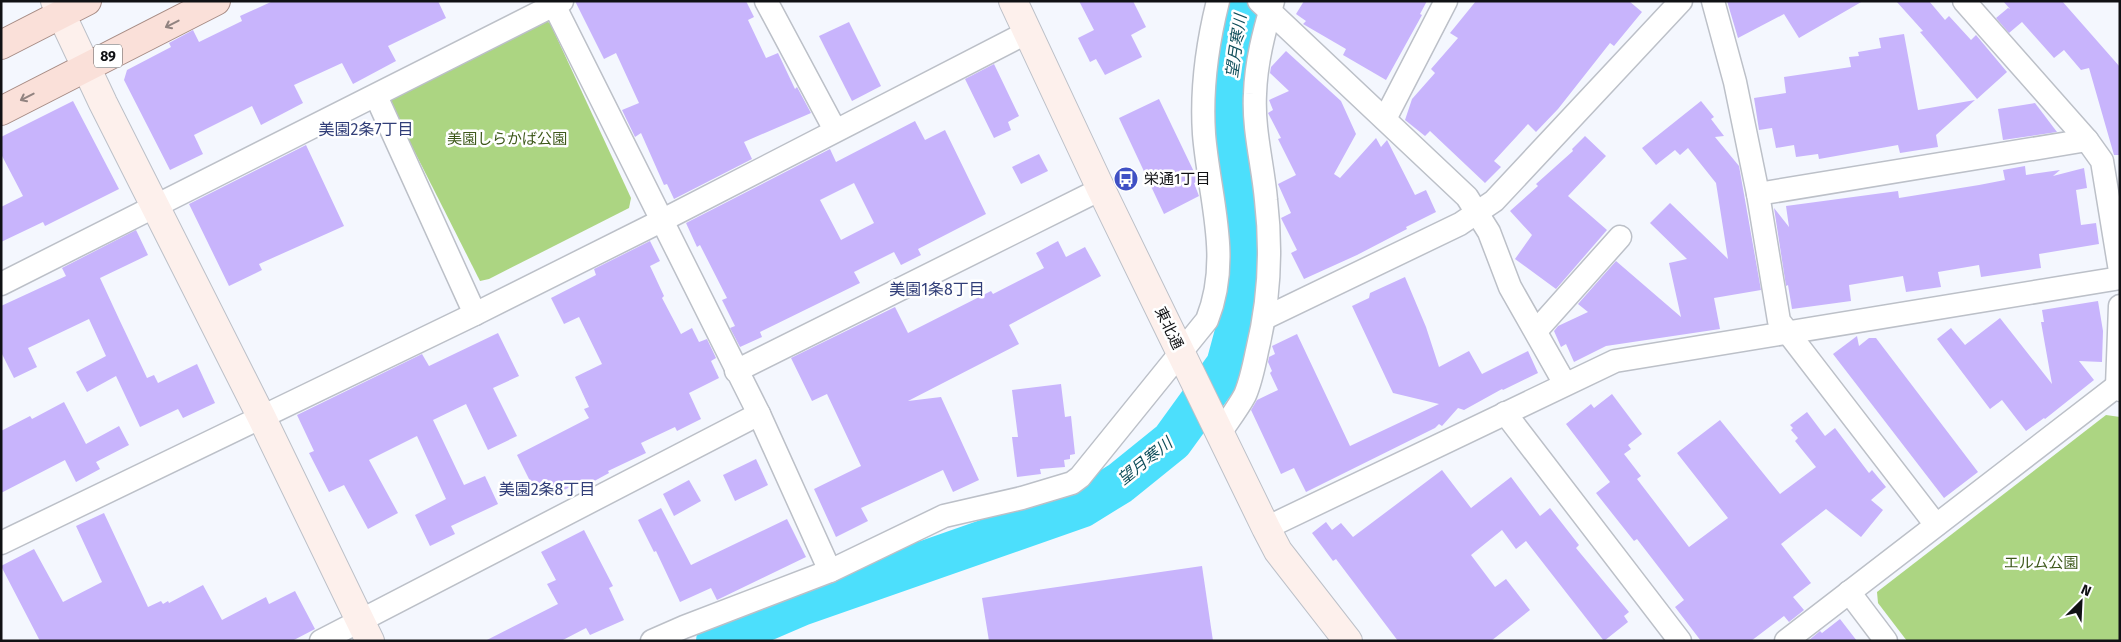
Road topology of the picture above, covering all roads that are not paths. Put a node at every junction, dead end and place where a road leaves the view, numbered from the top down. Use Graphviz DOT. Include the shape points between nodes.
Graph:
graph roads {
  1 [pos="87,1"];
  2 [pos="216,1"];
  3 [pos="766,1"];
  4 [pos="1013,1"];
  5 [pos="1218,1"];
  6 [pos="1446,1"];
  7 [pos="1681,1"];
  8 [pos="1712,1"];
  9 [pos="1964,1"];
  10 [pos="556,2"];
  11 [pos="1267,4"];
  12 [pos="58,8"];
  13 [pos="1028,32"];
  14 [pos="1,45"];
  15 [pos="86,68"];
  16 [pos="376,96"];
  17 [pos="1,111"];
  18 [pos="1385,119"];
  19 [pos="835,130"];
  20 [pos="2088,140"];
  21 [pos="1102,189"];
  22 [pos="1758,194"];
  23 [pos="156,206"];
  24 [pos="1478,213"];
  25 [pos="661,221"];
  26 [pos="1620,237"];
  27 [pos="2120,272"];
  28 [pos="2120,278"];
  29 [pos="1,284"];
  30 [pos="2120,306"];
  31 [pos="474,314"];
  32 [pos="1265,318"];
  33 [pos="1536,331"];
  34 [pos="1786,332"];
  35 [pos="1186,361"];
  36 [pos="736,370"];
  37 [pos="1565,384"];
  38 [pos="2118,388"];
  39 [pos="1505,413"];
  40 [pos="759,414"];
  41 [pos="261,416"];
  42 [pos="1218,429"];
  43 [pos="1936,525"];
  44 [pos="1266,528"];
  45 [pos="1,543"];
  46 [pos="830,571"];
  47 [pos="1849,592"];
  48 [pos="365,631"];
  49 [pos="321,641"];
  50 [pos="652,641"];
  51 [pos="1348,641"];
  52 [pos="1680,641"];
  53 [pos="1786,641"];
  54 [pos="1886,641"];
  1 -- 12 [label="main road"];
  2 -- 15 [label="main road, 89, one-way"];
  3 -- 19 [label="street"];
  4 -- 13 [label="street, 東北通"];
  5 -- 35 [label="street" via="1209,37 1204,96 1204,135 1216,212 1218,273 1215,300"];
  6 -- 18 [label="street"];
  7 -- 24 [label="street" via="1494,201"];
  8 -- 22 [label="street" via="1735,82"];
  9 -- 20 [label="street"];
  10 -- 16 [label="street"];
  10 -- 25 [label="street"];
  11 -- 18 [label="street"];
  11 -- 32 [label="street" via="1255,95 1269,266"];
  12 -- 14 [label="main road"];
  12 -- 15 [label="street"];
  13 -- 19 [label="street"];
  13 -- 21 [label="street, 東北通"];
  15 -- 17 [label="main road, 89, one-way"];
  15 -- 23 [label="street"];
  16 -- 23 [label="street"];
  16 -- 31 [label="street"];
  18 -- 24 [label="street" via="1467,197"];
  19 -- 25 [label="street"];
  20 -- 22 [label="street"];
  20 -- 27 [label="street" via="2102,161"];
  21 -- 35 [label="street, 東北通"];
  21 -- 36 [label="street"];
  22 -- 34 [label="street" via="1780,321"];
  23 -- 29 [label="street"];
  23 -- 41 [label="street"];
  24 -- 32 [label="street"];
  24 -- 33 [label="street" via="1489,232 1510,287"];
  25 -- 31 [label="street"];
  25 -- 36 [label="street"];
  26 -- 33 [label="street"];
  28 -- 34 [label="street"];
  30 -- 38 [label="street"];
  31 -- 41 [label="street"];
  32 -- 42 [label="street" via="1244,397"];
  33 -- 37 [label="street"];
  34 -- 37 [label="street" via="1615,361"];
  34 -- 43 [label="street"];
  35 -- 42 [label="street, 東北通"];
  35 -- 46 [label="street" via="1072,483 944,516"];
  36 -- 40 [label="street"];
  37 -- 39 [label="street"];
  38 -- 43 [label="street"];
  39 -- 44 [label="street"];
  39 -- 52 [label="street"];
  40 -- 46 [label="street"];
  40 -- 48 [label="street"];
  41 -- 45 [label="street"];
  41 -- 48 [label="street"];
  42 -- 44 [label="street, 東北通"];
  43 -- 47 [label="street"];
  44 -- 51 [label="street, 東北通" via="1278,551"];
  46 -- 50 [label="street"];
  47 -- 53 [label="street"];
  47 -- 54 [label="street"];
  48 -- 49 [label="street"];
}
